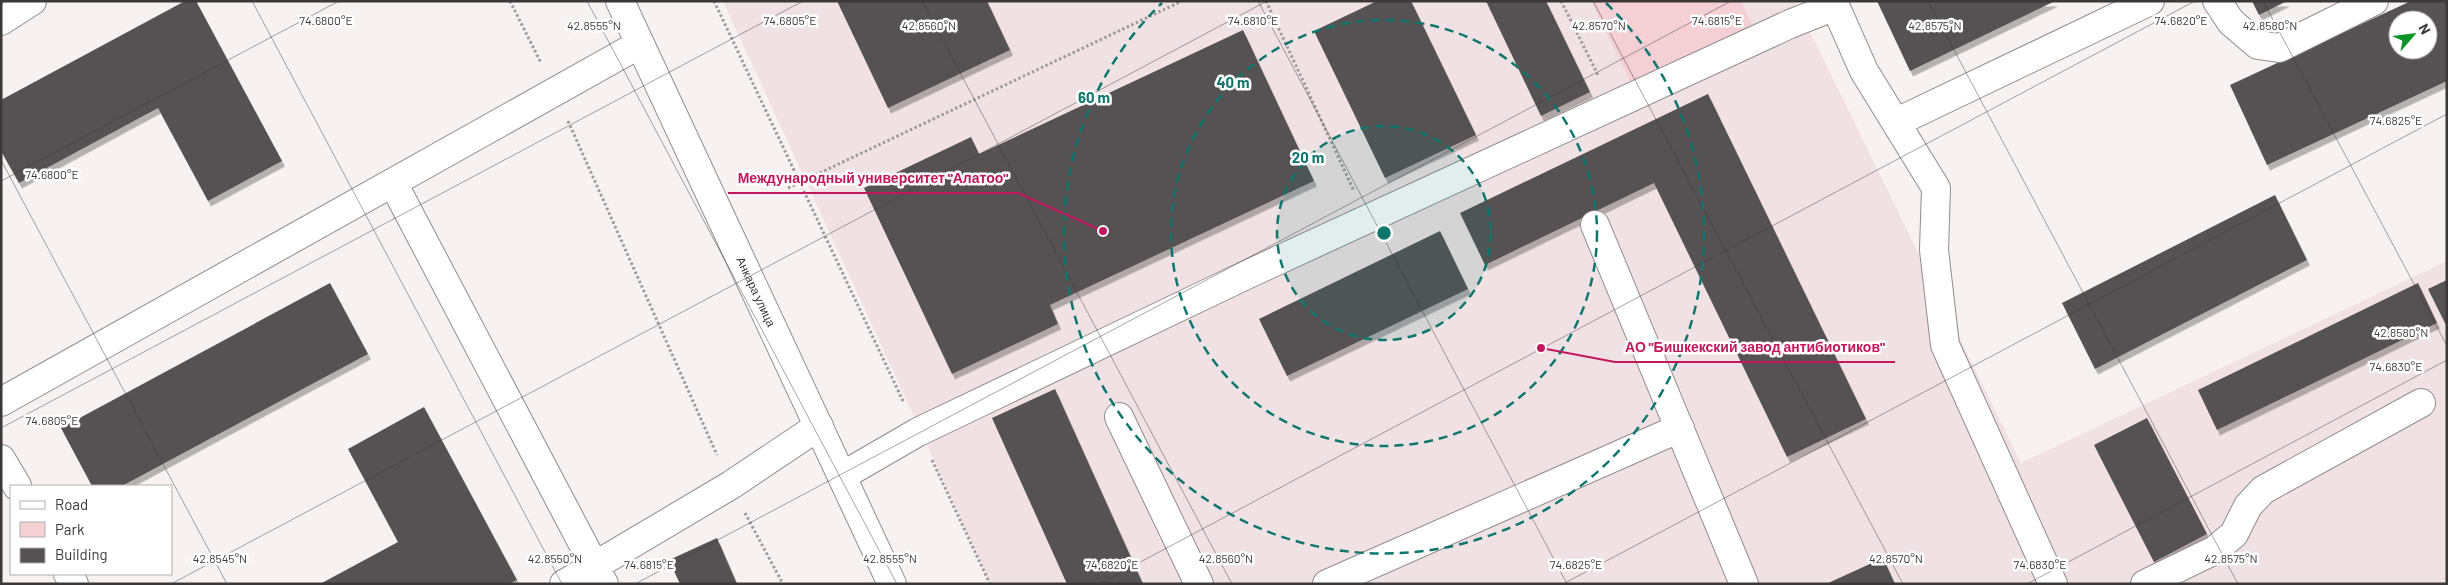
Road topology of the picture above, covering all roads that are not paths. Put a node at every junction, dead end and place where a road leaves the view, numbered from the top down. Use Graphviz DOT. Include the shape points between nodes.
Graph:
graph roads {
  1 [pos="32,1"];
  2 [pos="620,1"];
  3 [pos="2150,1"];
  4 [pos="2217,1"];
  5 [pos="2374,1"];
  6 [pos="1834,4"];
  7 [pos="1,21"];
  8 [pos="640,44"];
  9 [pos="1897,122"];
  10 [pos="392,184"];
  11 [pos="1595,225"];
  12 [pos="1,402"];
  13 [pos="2421,403"];
  14 [pos="1119,417"];
  15 [pos="819,426"];
  16 [pos="1680,428"];
  17 [pos="1,459"];
  18 [pos="842,476"];
  19 [pos="16,485"];
  20 [pos="599,575"];
  21 [pos="564,584"];
  22 [pos="892,584"];
  23 [pos="1199,584"];
  24 [pos="1327,584"];
  25 [pos="1744,584"];
  26 [pos="2053,584"];
  27 [pos="2145,584"];
  1 -- 7 [label="main road"];
  2 -- 8 [label="main road, Анкара улица"];
  3 -- 9 [label="main road"];
  4 -- 5 [label="main road" via="2231,22 2258,45 2280,48"];
  6 -- 9 [label="main road" via="1864,71"];
  6 -- 18 [label="main road" via="918,432"];
  8 -- 10 [label="main road"];
  8 -- 15 [label="main road, Анкара улица"];
  9 -- 26 [label="main road" via="1936,188 1934,250 1945,344"];
  10 -- 12 [label="main road"];
  10 -- 20 [label="main road"];
  11 -- 16 [label="main road"];
  13 -- 27 [label="main road" via="2263,490 2248,506 2234,534 2215,550"];
  14 -- 23 [label="main road"];
  15 -- 18 [label="main road, Анкара улица"];
  15 -- 20 [label="main road"];
  16 -- 24 [label="main road"];
  16 -- 25 [label="main road"];
  17 -- 19 [label="main road"];
  18 -- 22 [label="main road, Анкара улица"];
  20 -- 21 [label="main road"];
}
